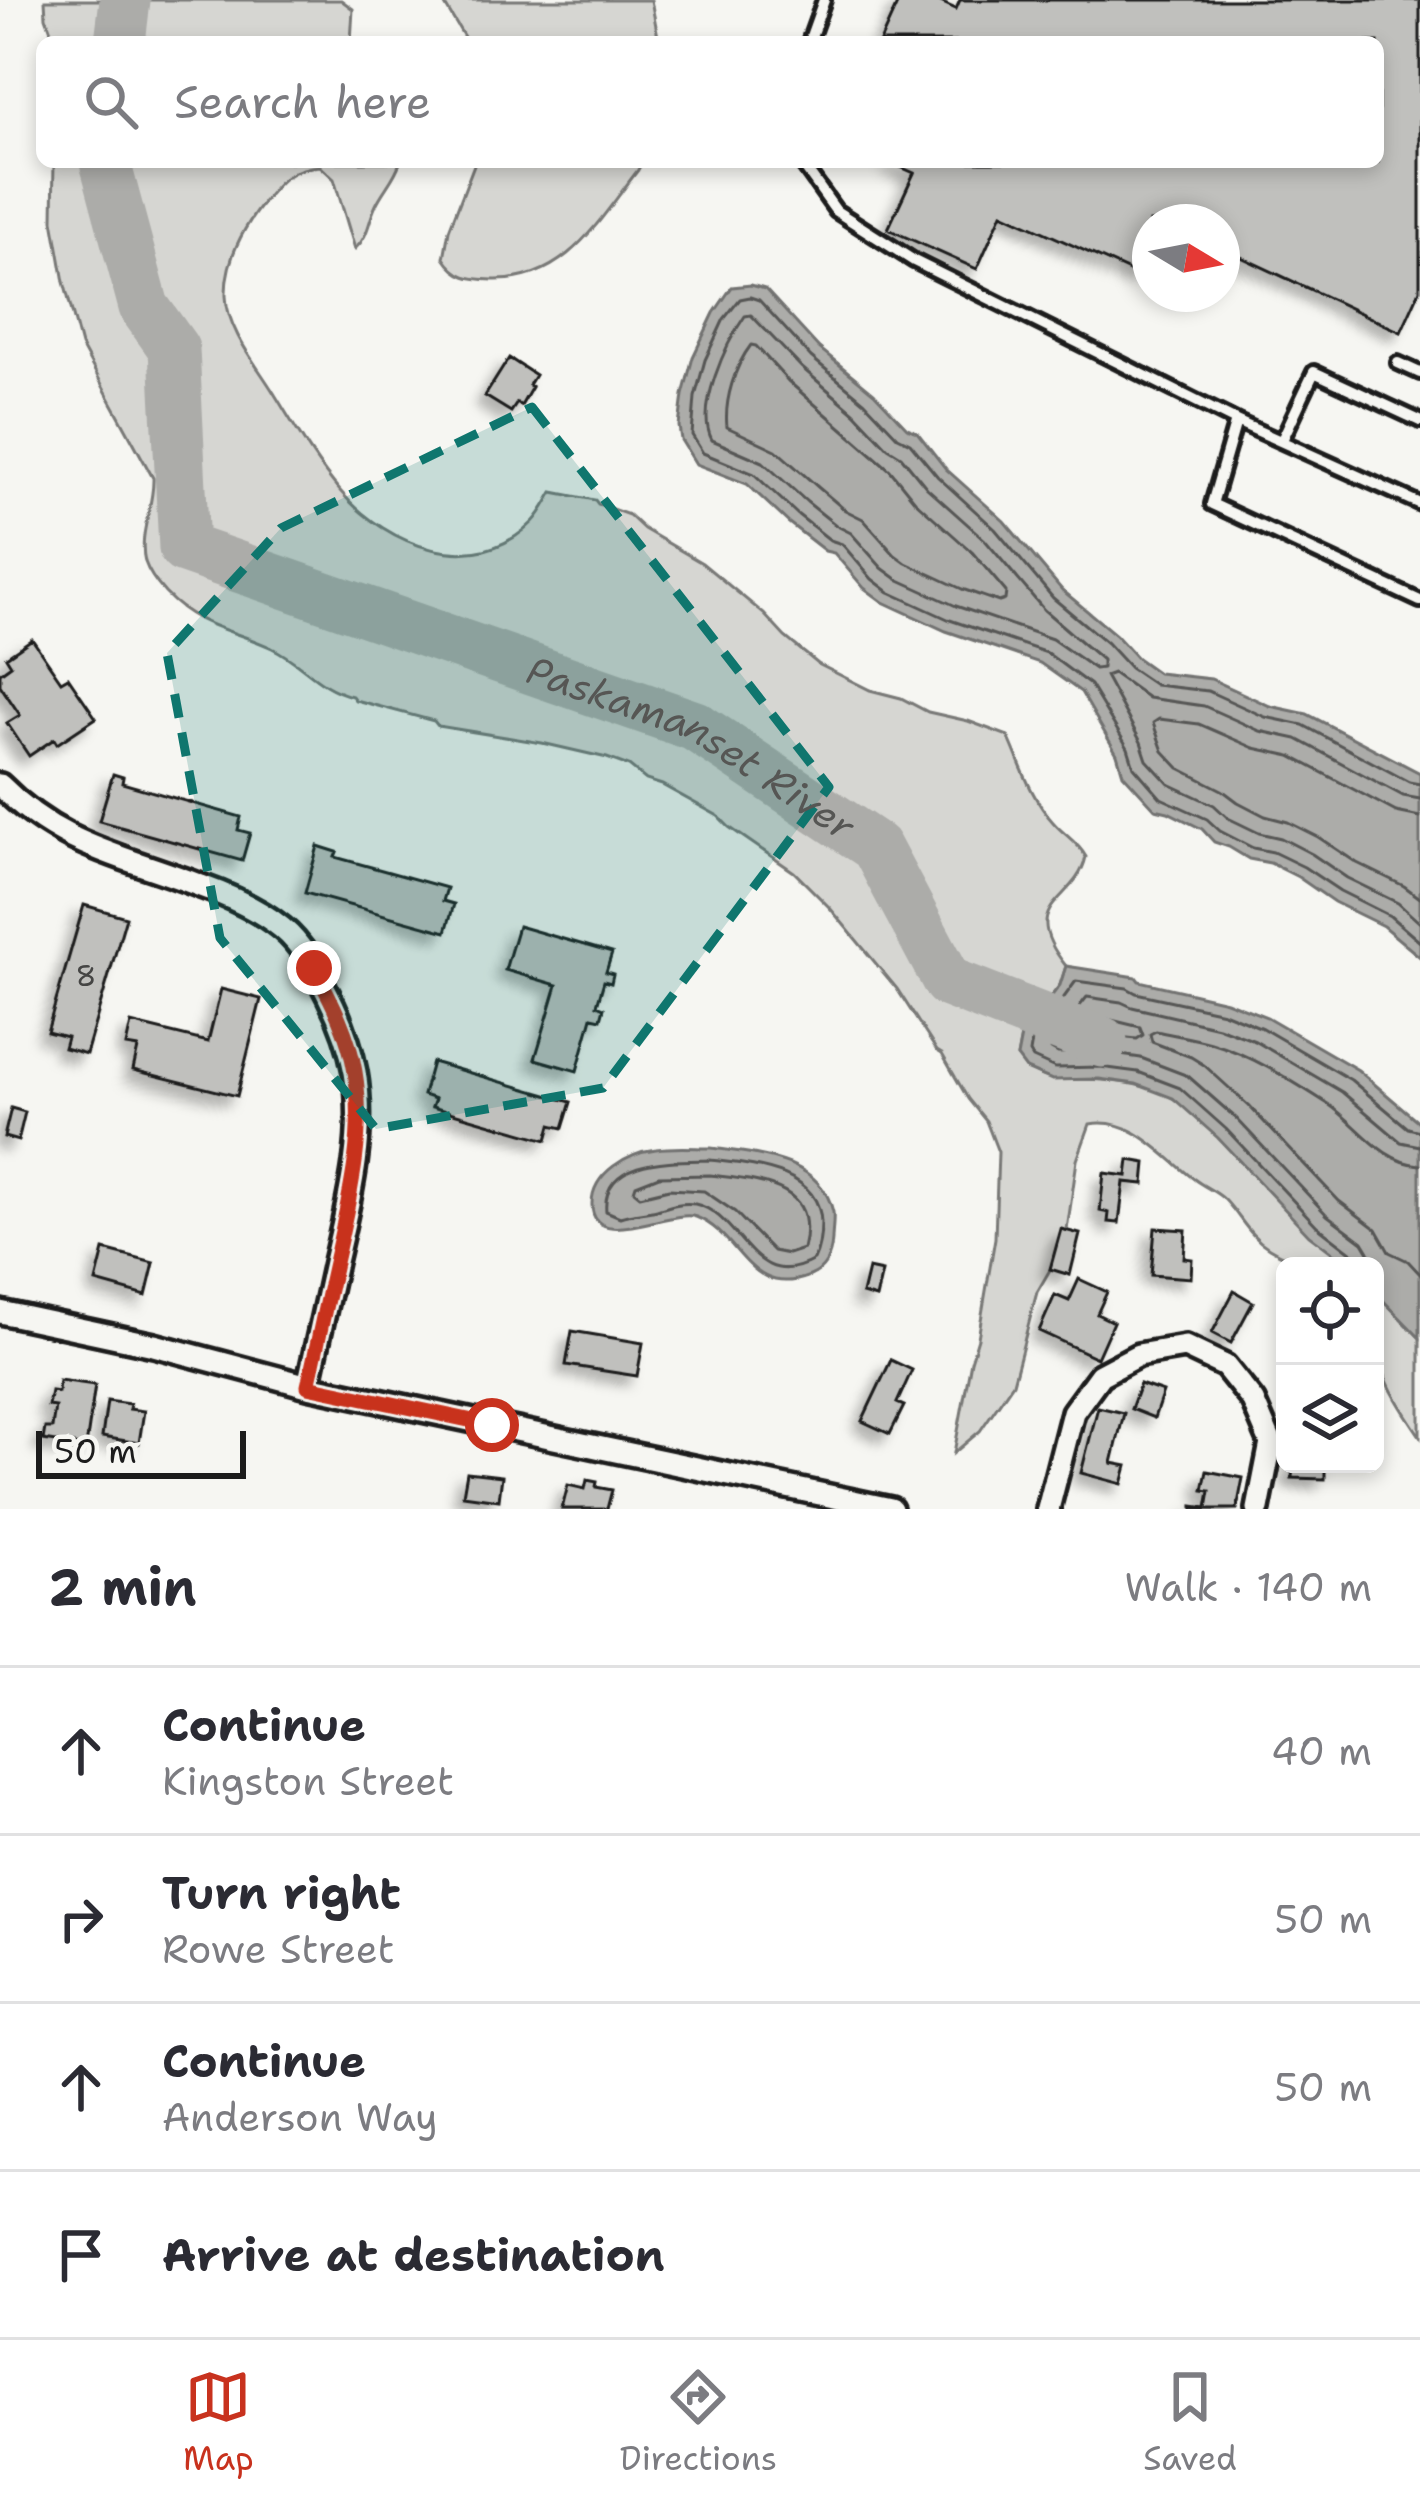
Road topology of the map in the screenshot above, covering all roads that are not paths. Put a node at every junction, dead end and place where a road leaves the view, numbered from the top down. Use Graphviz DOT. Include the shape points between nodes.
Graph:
graph roads {
  1 [pos="824,0"];
  2 [pos="811,36"];
  3 [pos="805,168"];
  4 [pos="1399,363"];
  5 [pos="1420,373"];
  6 [pos="1236,421"];
  7 [pos="1420,422"];
  8 [pos="1282,440"];
  9 [pos="1420,504"];
  10 [pos="1420,601"];
  11 [pos="0,785"];
  12 [pos="0,1312"];
  13 [pos="308,1386"];
  14 [pos="891,1509"];
  15 [pos="1048,1509"];
  16 [pos="1258,1509"];
  1 -- 2 [label="lane"];
  3 -- 6 [label="lane" via="836,211 914,261"];
  4 -- 5 [label="lane"];
  6 -- 8 [label="lane"];
  6 -- 10 [label="lane" via="1212,504"];
  7 -- 8 [label="lane" via="1314,372"];
  8 -- 9 [label="lane"];
  11 -- 13 [label="street" via="63,835 269,918 314,968 348,1044 358,1104 349,1200"];
  12 -- 13 [label="street"];
  13 -- 14 [label="street"];
  15 -- 16 [label="street" via="1073,1412 1100,1375 1138,1354 1185,1347 1226,1366 1253,1401 1271,1443"];
}
